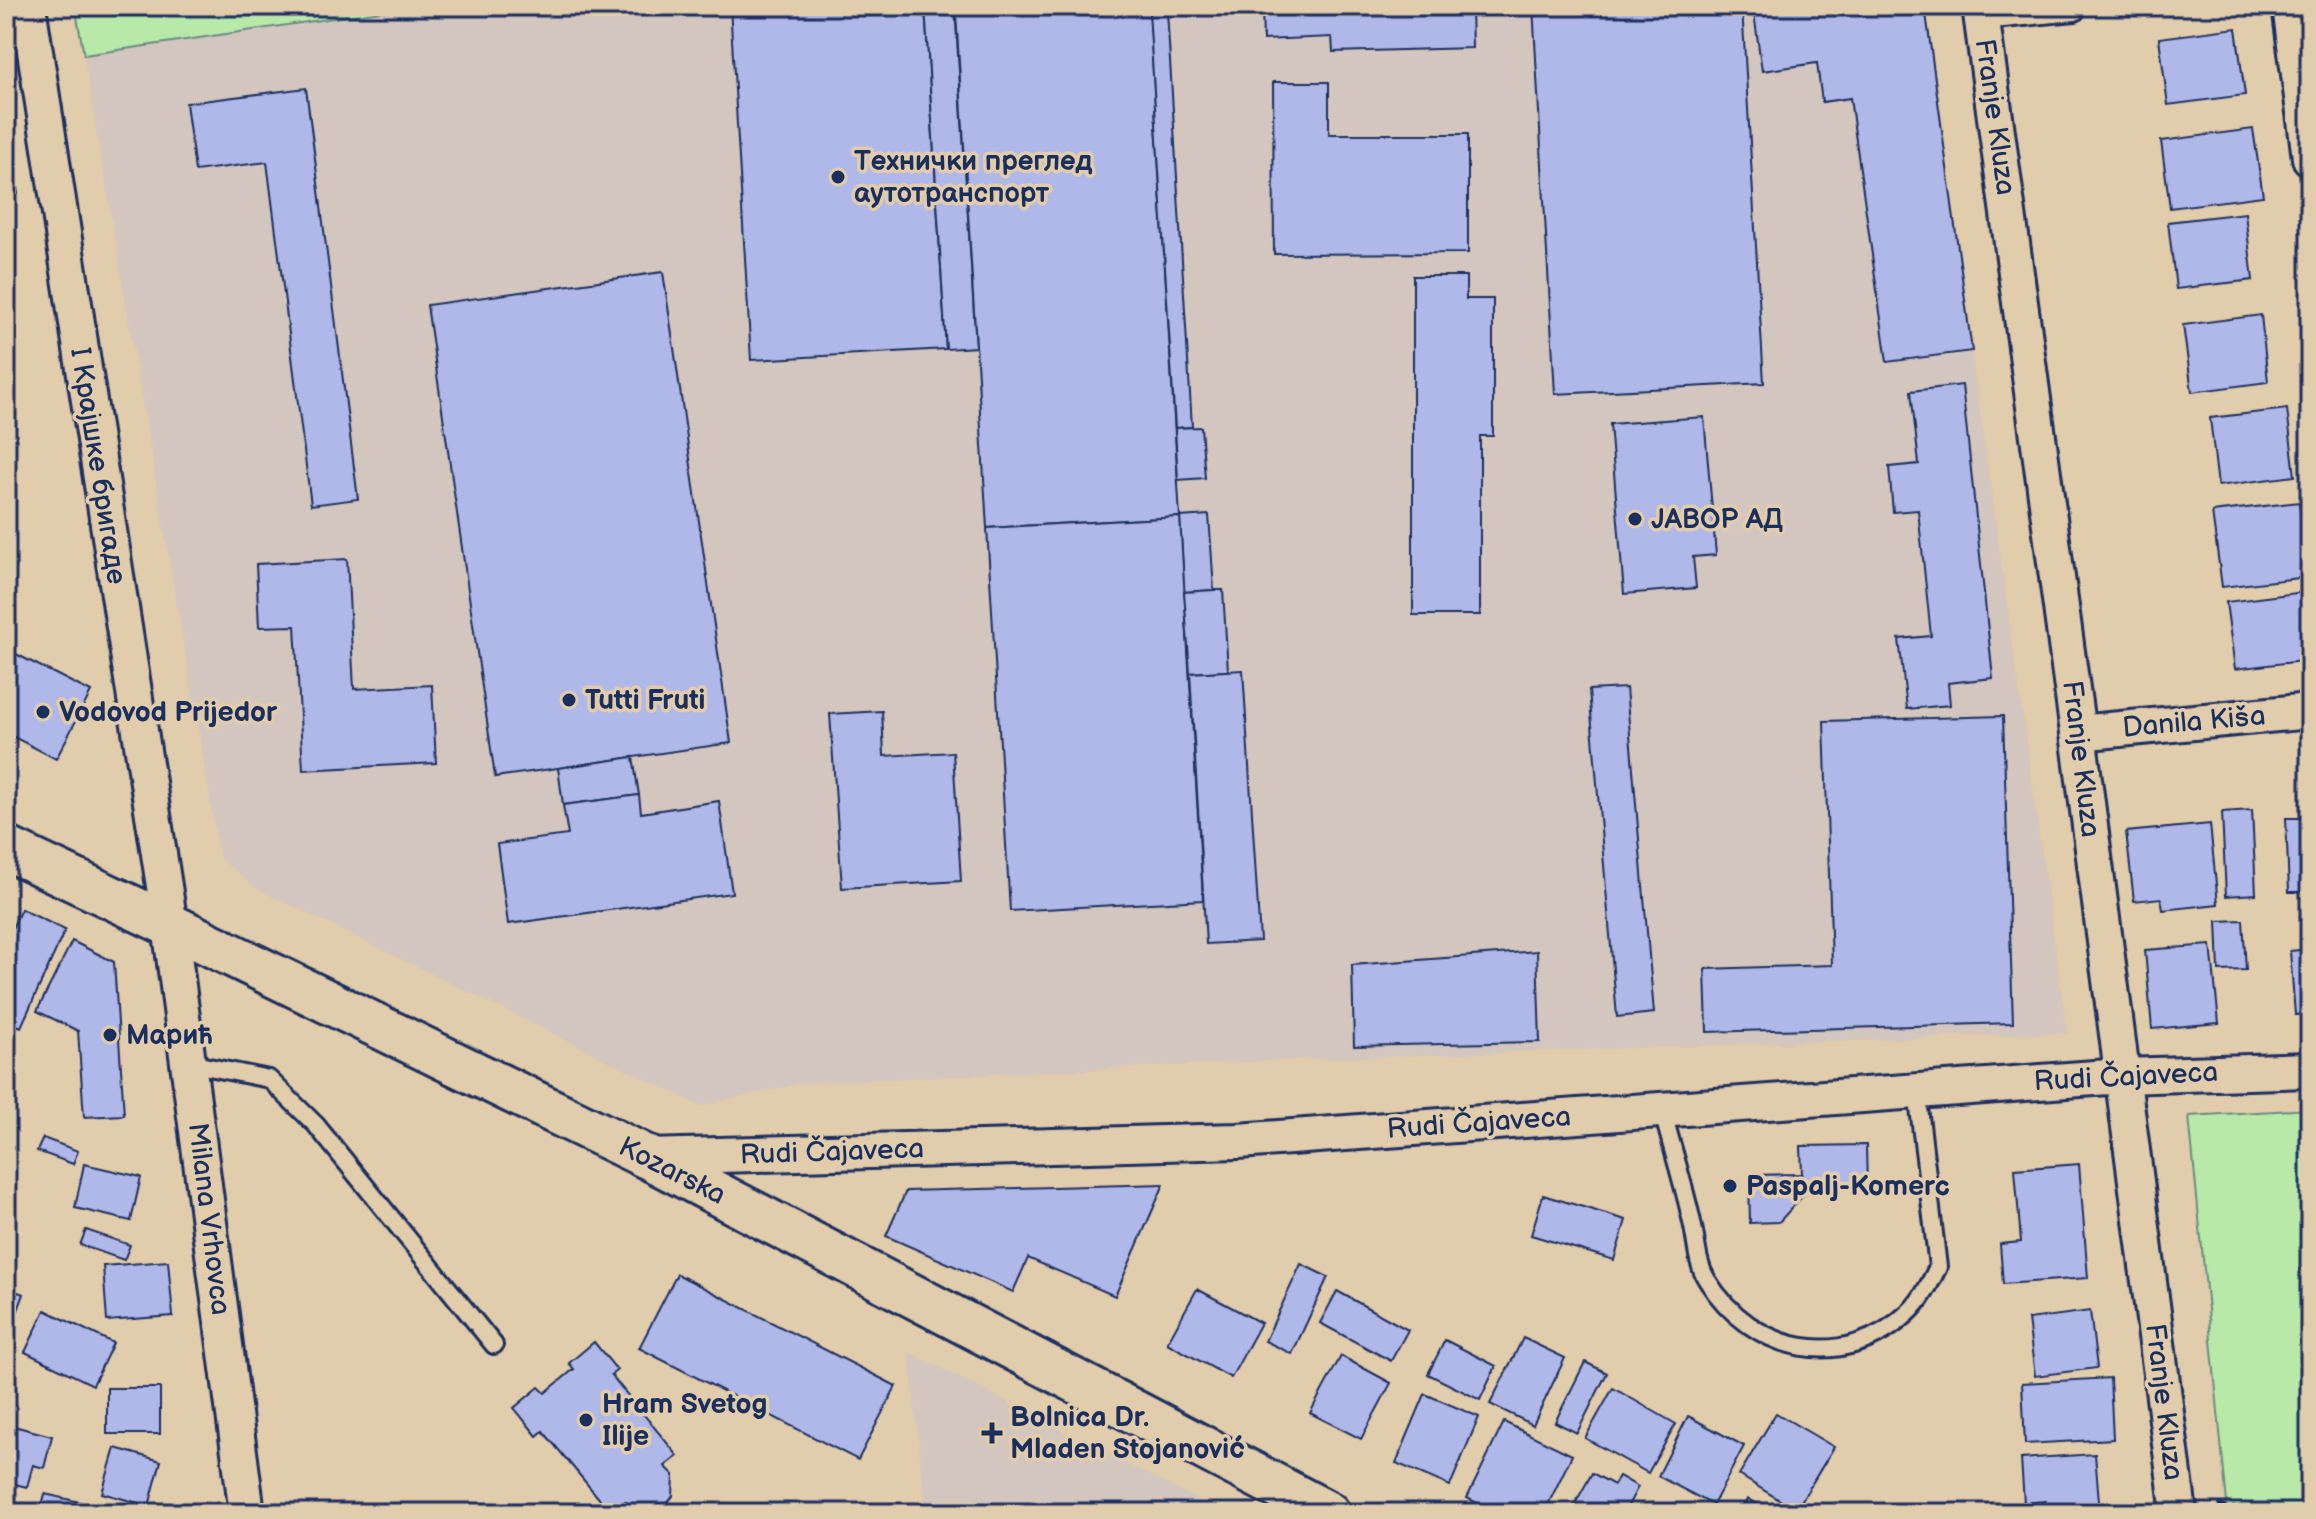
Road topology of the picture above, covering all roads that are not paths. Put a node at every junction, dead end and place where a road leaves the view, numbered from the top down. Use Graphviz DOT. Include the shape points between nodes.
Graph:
graph roads {
  1 [pos="28,6"];
  2 [pos="2290,6"];
  3 [pos="2075,12"];
  4 [pos="1981,14"];
  5 [pos="2310,158"];
  6 [pos="2310,711"];
  7 [pos="2078,733"];
  8 [pos="6,848"];
  9 [pos="170,925"];
  10 [pos="189,1063"];
  11 [pos="2310,1070"];
  12 [pos="2122,1076"];
  13 [pos="1917,1091"];
  14 [pos="1662,1109"];
  15 [pos="647,1157"];
  16 [pos="494,1345"];
  17 [pos="2178,1507"];
  18 [pos="247,1513"];
  19 [pos="1328,1513"];
  1 -- 9 [label="street, I Крајшке бригаде"];
  2 -- 5 [label="street"];
  3 -- 4 [label="lane"];
  4 -- 7 [label="street, Franje Kluza"];
  6 -- 7 [label="street, Danila Kiša"];
  7 -- 12 [label="street, Franje Kluza"];
  8 -- 9 [label="street, Kozarska"];
  9 -- 10 [label="street, Milana Vrhovca"];
  9 -- 15 [label="street, Kozarska"];
  10 -- 16 [label="lane" via="269,1079 316,1125"];
  10 -- 18 [label="street, Milana Vrhovca"];
  11 -- 12 [label="street, Rudi Čajaveca"];
  12 -- 13 [label="street, Rudi Čajaveca"];
  12 -- 17 [label="street, Franje Kluza"];
  13 -- 14 [label="street, Rudi Čajaveca"];
  13 -- 14 [label="lane" via="1938,1267 1910,1311 1886,1331 1845,1347 1801,1348 1769,1339 1731,1313 1705,1278"];
  14 -- 15 [label="street, Rudi Čajaveca" via="1238,1141"];
  15 -- 19 [label="street, Kozarska"];
}
